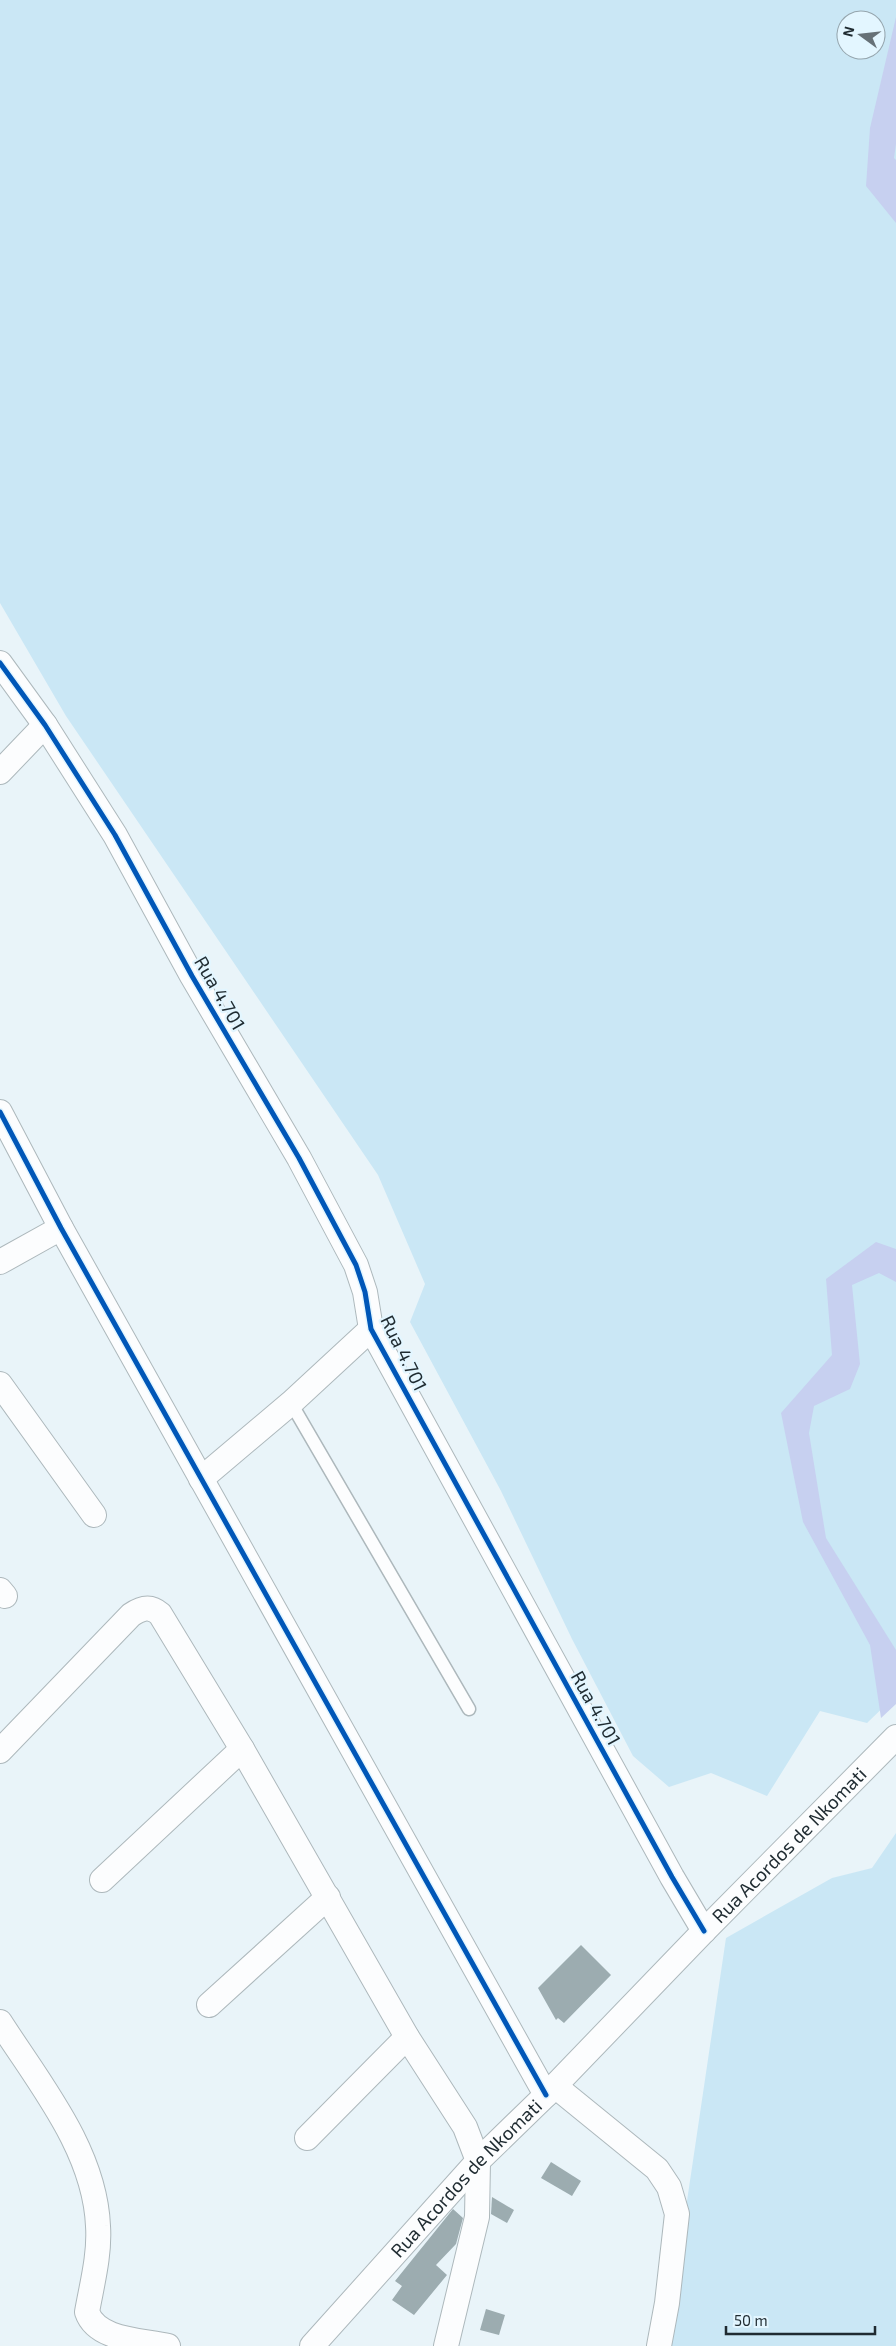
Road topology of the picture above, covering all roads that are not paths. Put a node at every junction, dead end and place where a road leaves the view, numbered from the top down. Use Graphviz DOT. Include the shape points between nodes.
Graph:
graph roads {
  1 [pos="0,663"];
  2 [pos="45,725"];
  3 [pos="0,772"];
  4 [pos="0,1112"];
  5 [pos="61,1228"];
  6 [pos="0,1262"];
  7 [pos="371,1329"];
  8 [pos="0,1384"];
  9 [pos="291,1403"];
  10 [pos="201,1479"];
  11 [pos="94,1514"];
  12 [pos="469,1709"];
  13 [pos="893,1740"];
  14 [pos="242,1749"];
  15 [pos="0,1750"];
  16 [pos="102,1880"];
  17 [pos="328,1897"];
  18 [pos="704,1930"];
  19 [pos="209,2005"];
  20 [pos="0,2022"];
  21 [pos="407,2037"];
  22 [pos="550,2091"];
  23 [pos="308,2138"];
  24 [pos="478,2161"];
  25 [pos="133,2342"];
  26 [pos="168,2346"];
  27 [pos="312,2346"];
  28 [pos="446,2346"];
  29 [pos="659,2346"];
  1 -- 2 [label="street, Rua 4.701"];
  2 -- 3 [label="street"];
  2 -- 7 [label="street, Rua 4.701" via="115,835 192,976 299,1158 356,1265 365,1292"];
  4 -- 5 [label="street"];
  5 -- 6 [label="street"];
  5 -- 10 [label="street"];
  7 -- 9 [label="street"];
  7 -- 18 [label="street, Rua 4.701" via="667,1869"];
  8 -- 11 [label="street"];
  9 -- 10 [label="street"];
  9 -- 12 [label="lane"];
  10 -- 22 [label="street"];
  13 -- 18 [label="street, Rua Acordos de Nkomati"];
  14 -- 15 [label="street" via="160,1614 148,1608 131,1615"];
  14 -- 16 [label="street"];
  14 -- 17 [label="street"];
  17 -- 19 [label="street"];
  17 -- 21 [label="street"];
  18 -- 22 [label="street, Rua Acordos de Nkomati"];
  20 -- 25 [label="street" via="73,2140 93,2195 98,2250 87,2312 91,2322"];
  21 -- 23 [label="street"];
  21 -- 24 [label="street" via="465,2127"];
  22 -- 24 [label="street, Rua Acordos de Nkomati"];
  22 -- 29 [label="street" via="658,2169 670,2187 677,2214"];
  24 -- 27 [label="street, Rua Acordos de Nkomati"];
  24 -- 28 [label="street" via="477,2218"];
  25 -- 26 [label="street"];
}
